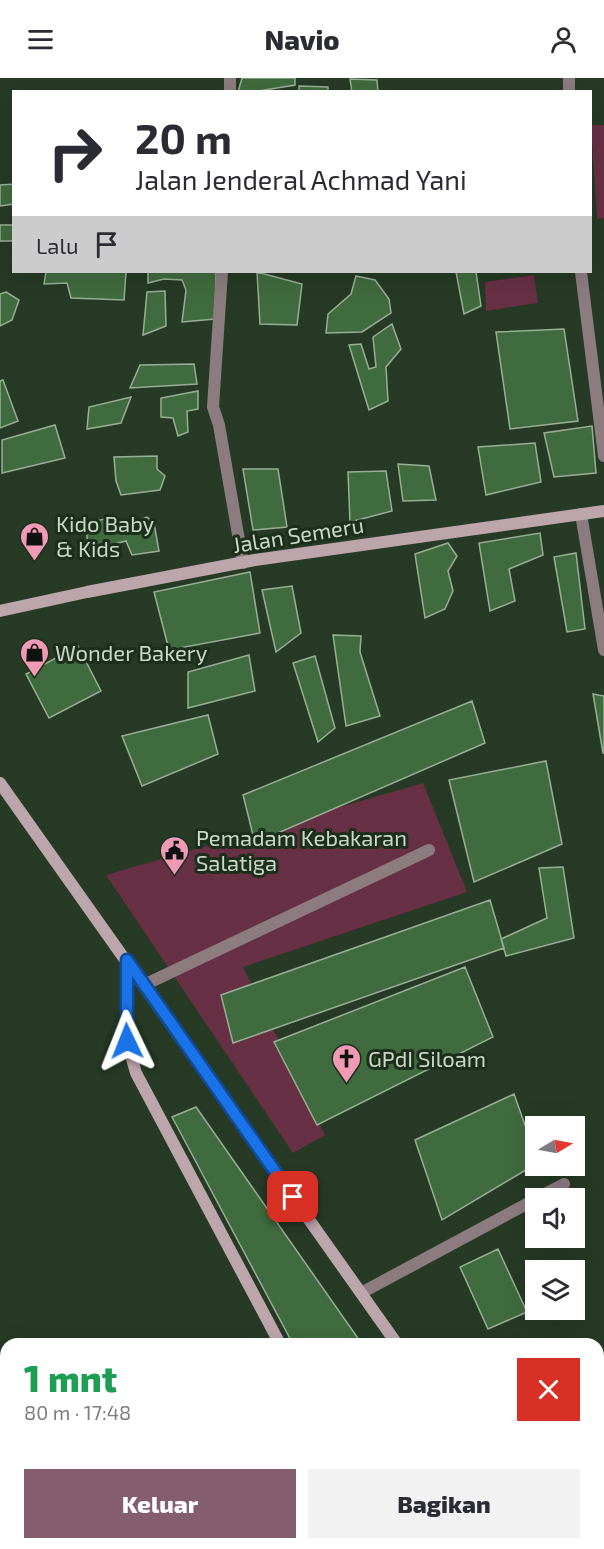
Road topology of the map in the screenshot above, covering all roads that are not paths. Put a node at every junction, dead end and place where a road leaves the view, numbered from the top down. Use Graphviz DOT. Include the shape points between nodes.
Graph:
graph roads {
  1 [pos="222,273"];
  2 [pos="581,273"];
  3 [pos="604,456"];
  4 [pos="604,511"];
  5 [pos="581,514"];
  6 [pos="243,563"];
  7 [pos="0,611"];
  8 [pos="604,650"];
  9 [pos="1,788"];
  10 [pos="429,850"];
  11 [pos="127,960"];
  12 [pos="144,985"];
  13 [pos="564,1184"];
  14 [pos="557,1188"];
  15 [pos="525,1205"];
  16 [pos="361,1293"];
  17 [pos="277,1338"];
  18 [pos="393,1338"];
  1 -- 6 [label="street" via="213,407"];
  2 -- 3 [label="street"];
  4 -- 5 [label="main road, Jalan Semeru"];
  5 -- 6 [label="main road, Jalan Semeru"];
  5 -- 8 [label="street"];
  6 -- 7 [label="main road, Jalan Semeru"];
  9 -- 11 [label="main road"];
  10 -- 12 [label="street"];
  11 -- 12 [label="main road"];
  11 -- 17 [label="main road" via="127,1041 136,1073"];
  12 -- 16 [label="main road"];
  13 -- 14 [label="street"];
  15 -- 16 [label="street"];
  16 -- 18 [label="main road"];
}
